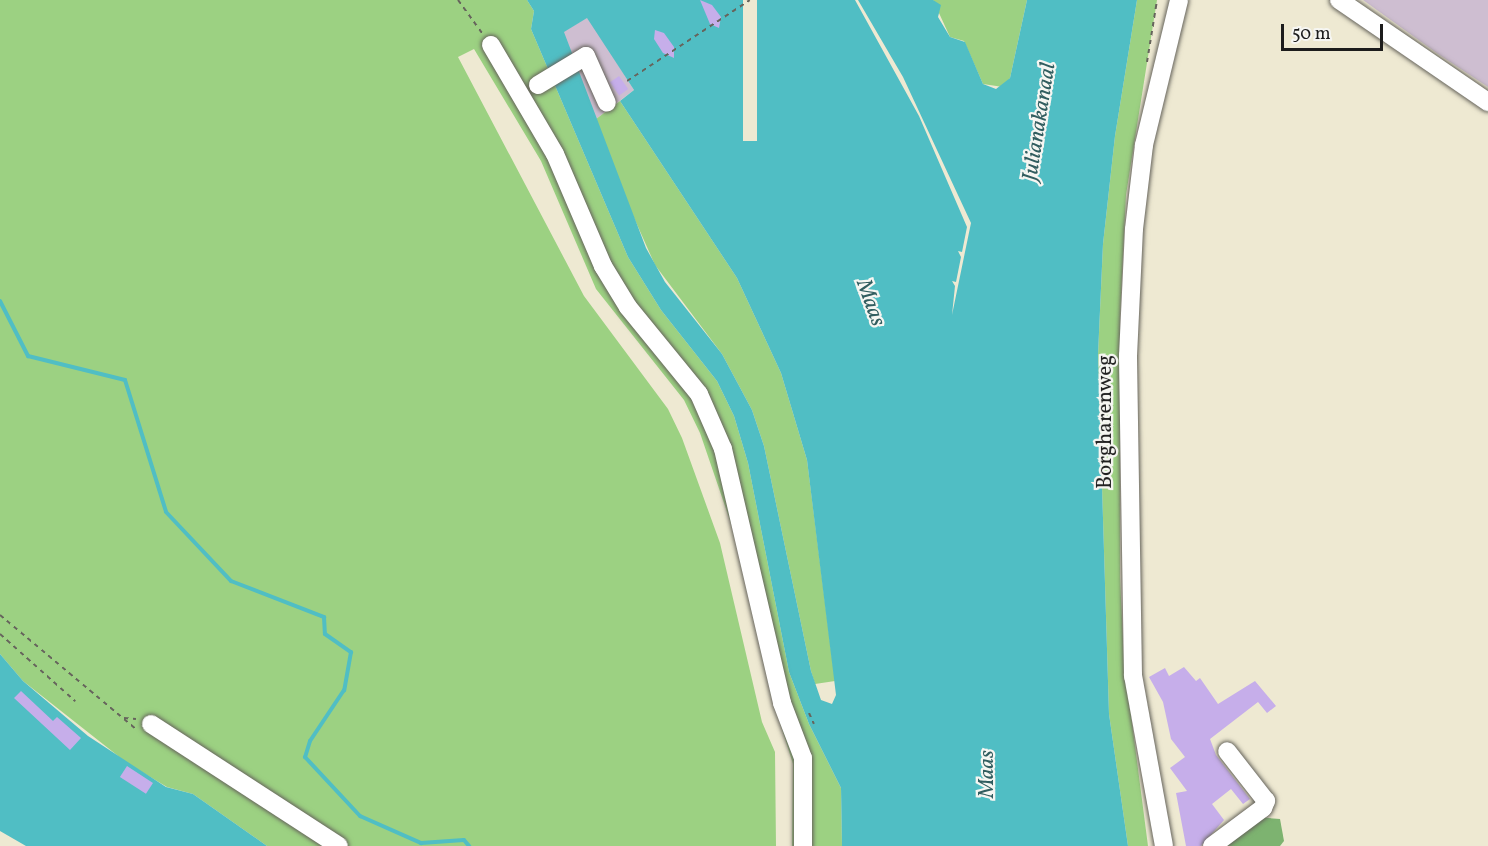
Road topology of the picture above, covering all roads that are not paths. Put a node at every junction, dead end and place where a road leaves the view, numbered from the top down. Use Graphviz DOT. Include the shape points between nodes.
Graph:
graph roads {
  1 [pos="1179,0"];
  2 [pos="1339,0"];
  3 [pos="491,45"];
  4 [pos="538,85"];
  5 [pos="1488,102"];
  6 [pos="607,104"];
  7 [pos="144,727"];
  8 [pos="1227,751"];
  9 [pos="339,846"];
  10 [pos="802,846"];
  11 [pos="1164,846"];
  12 [pos="1212,846"];
  1 -- 11 [label="street, Borgharenweg" via="1143,145 1134,229 1128,356 1133,676"];
  2 -- 5 [label="street"];
  3 -- 10 [label="street" via="545,134 603,266 628,307 699,394 723,448 782,703 803,758"];
  4 -- 6 [label="street" via="586,56"];
  7 -- 9 [label="street"];
  8 -- 12 [label="street" via="1266,801 1263,808"];
}
